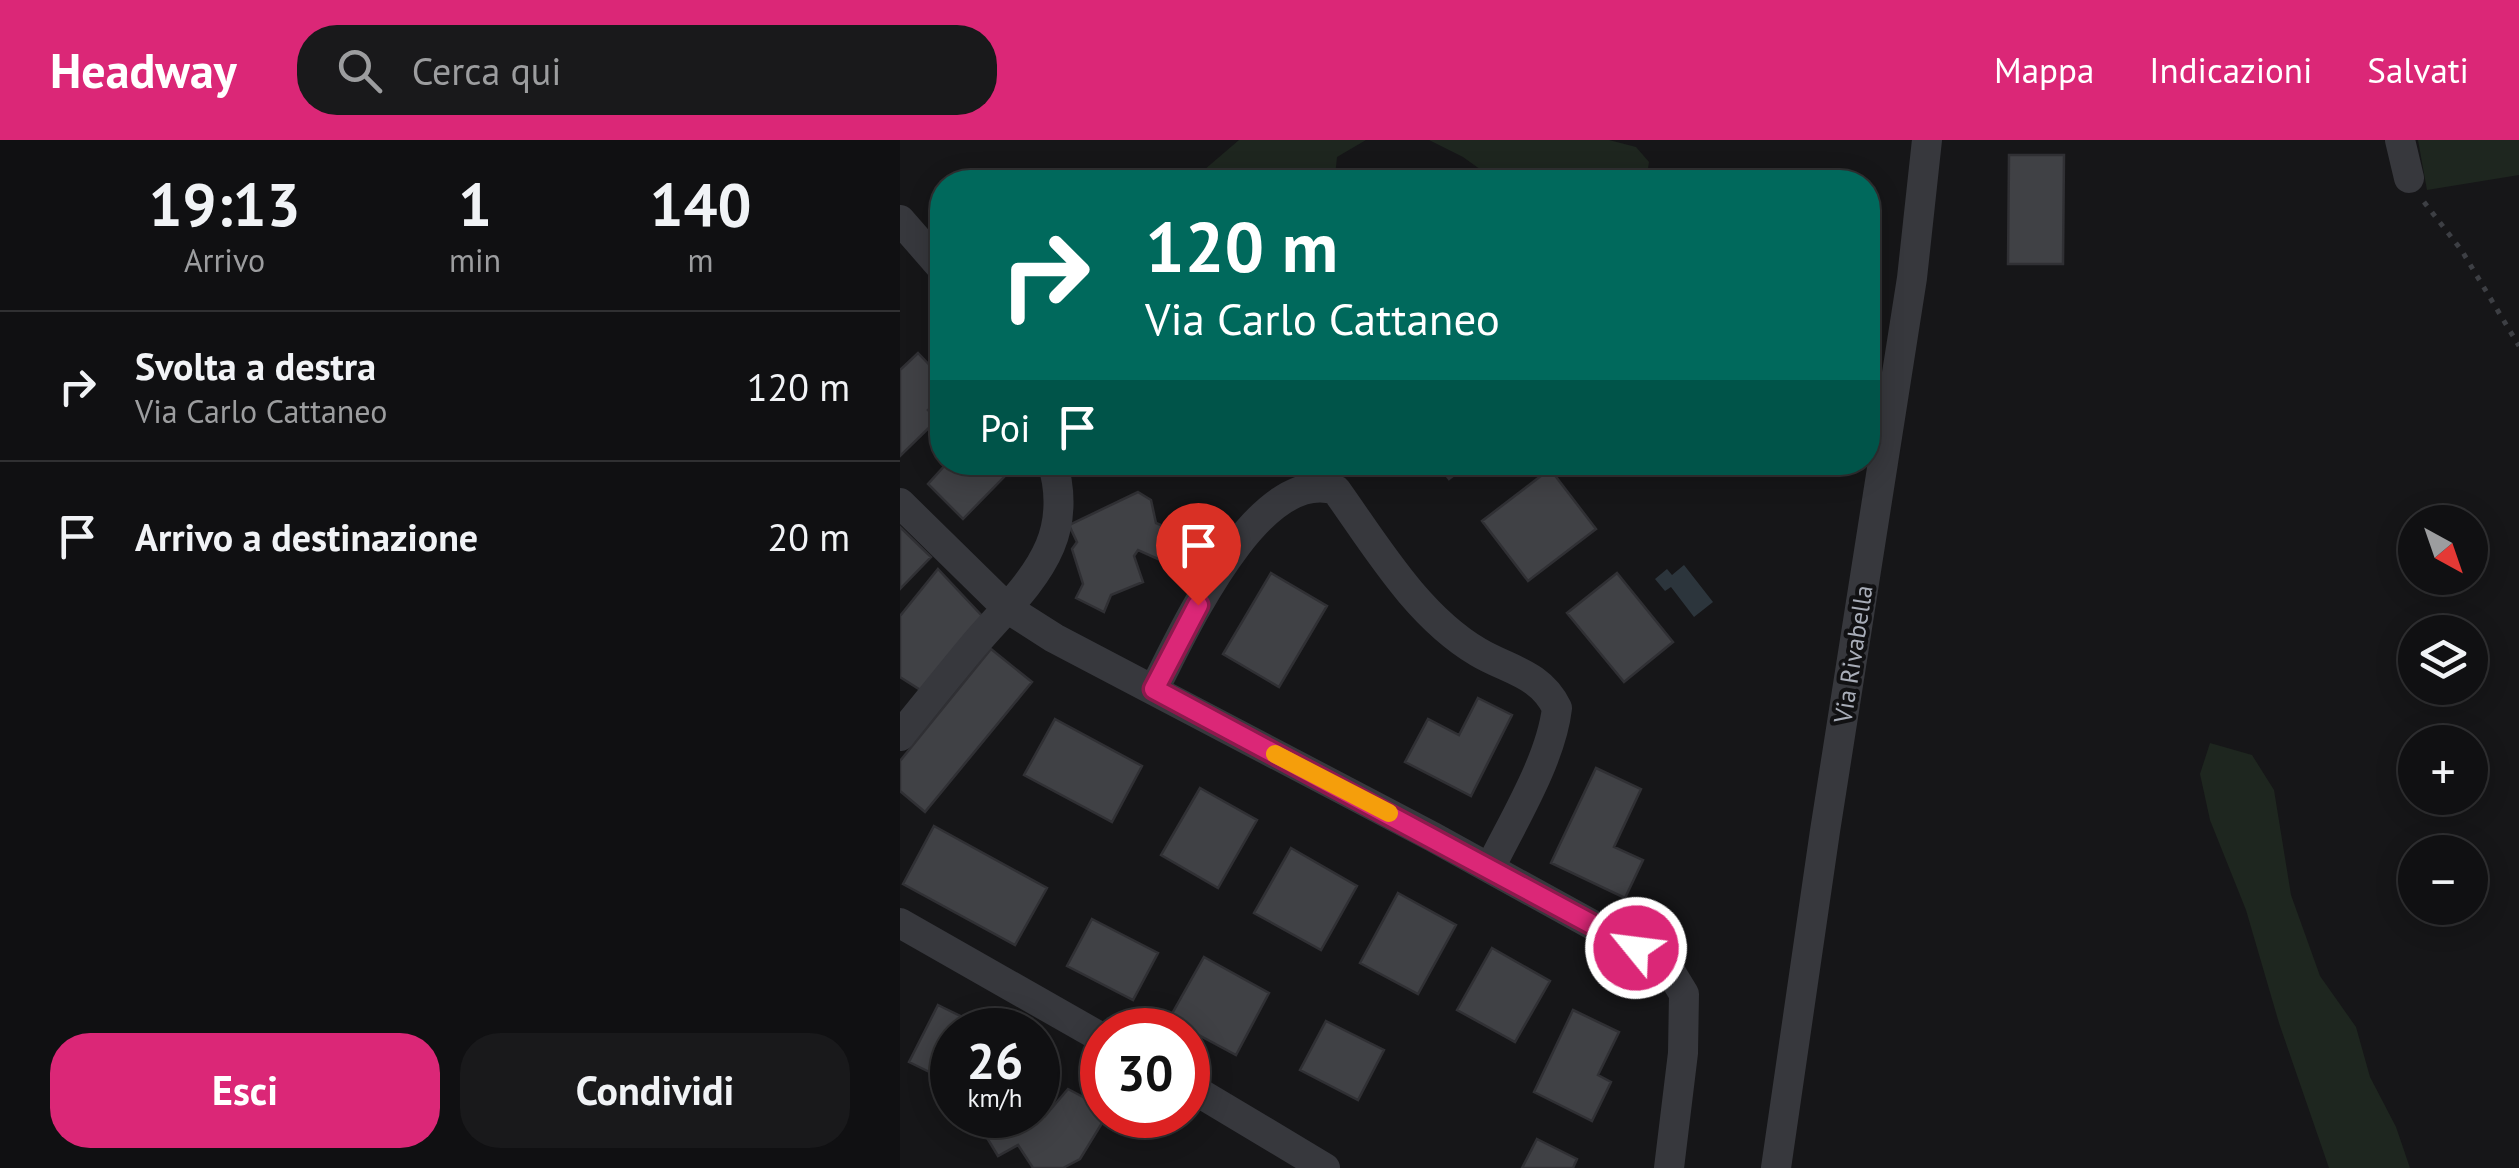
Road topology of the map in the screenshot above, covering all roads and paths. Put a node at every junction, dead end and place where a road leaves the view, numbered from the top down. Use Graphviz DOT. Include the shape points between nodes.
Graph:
graph roads {
  1 [pos="1927,140"];
  2 [pos="2400,140"];
  3 [pos="2410,178"];
  4 [pos="900,220"];
  5 [pos="930,254"];
  6 [pos="2519,346"];
  7 [pos="1055,475"];
  8 [pos="900,503"];
  9 [pos="1007,608"];
  10 [pos="1154,689"];
  11 [pos="900,736"];
  12 [pos="1490,868"];
  13 [pos="900,923"];
  14 [pos="1080,1025"];
  15 [pos="1210,1099"];
  16 [pos="1325,1168"];
  17 [pos="1668,1168"];
  18 [pos="1776,1168"];
  1 -- 18 [label="street, Via Rivabella" via="1912,278"];
  2 -- 3 [label="street"];
  3 -- 6 [label="path"];
  4 -- 5 [label="street"];
  7 -- 9 [label="street" via="1058,520 1050,548"];
  8 -- 9 [label="street"];
  9 -- 10 [label="street"];
  9 -- 11 [label="street"];
  10 -- 12 [label="street"];
  10 -- 12 [label="street" via="1212,580 1253,526 1300,488 1336,490 1446,630 1524,672 1556,708 1555,726"];
  12 -- 17 [label="street" via="1676,976 1684,994 1683,1034"];
  13 -- 14 [label="street"];
  15 -- 16 [label="street"];
}
